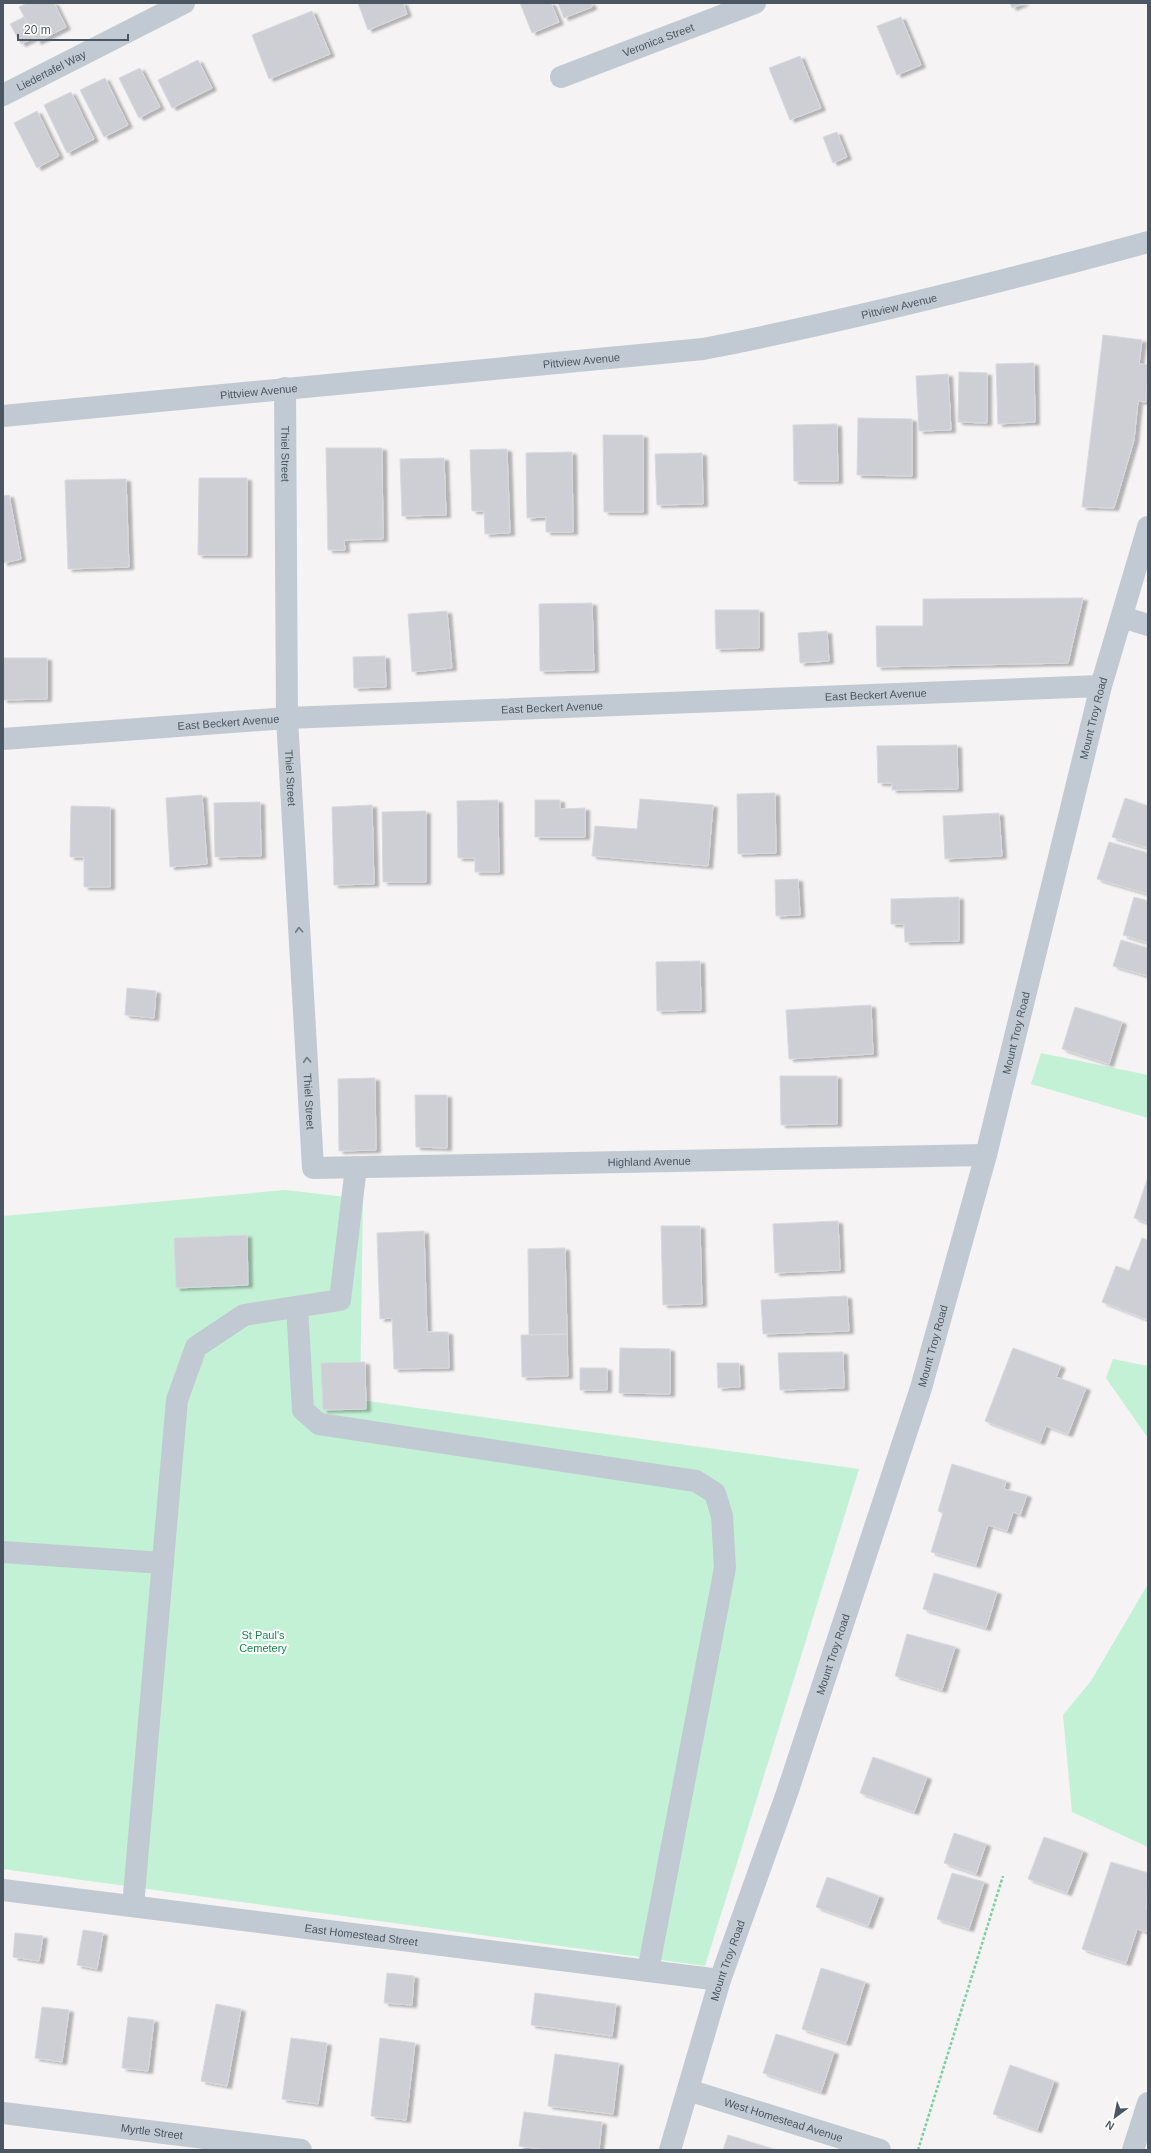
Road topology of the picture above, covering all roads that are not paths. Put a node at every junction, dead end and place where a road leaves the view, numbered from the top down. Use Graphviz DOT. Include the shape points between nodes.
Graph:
graph roads {
  1 [pos="184,3"];
  2 [pos="755,3"];
  3 [pos="561,78"];
  4 [pos="3,96"];
  5 [pos="1148,242"];
  6 [pos="285,388"];
  7 [pos="3,416"];
  8 [pos="1148,527"];
  9 [pos="1122,617"];
  10 [pos="1148,625"];
  11 [pos="1101,686"];
  12 [pos="287,718"];
  13 [pos="3,739"];
  14 [pos="986,1155"];
  15 [pos="356,1167"];
  16 [pos="313,1168"];
  17 [pos="297,1306"];
  18 [pos="3,1552"];
  19 [pos="163,1564"];
  20 [pos="3,1890"];
  21 [pos="133,1906"];
  22 [pos="648,1971"];
  23 [pos="720,1980"];
  24 [pos="688,2090"];
  25 [pos="1148,2103"];
  26 [pos="3,2113"];
  27 [pos="301,2150"];
  28 [pos="670,2150"];
  29 [pos="880,2150"];
  30 [pos="1133,2150"];
  1 -- 4 [label="street, Liedertafel Way"];
  2 -- 3 [label="street, Veronica Street"];
  5 -- 6 [label="street, Pittview Avenue" via="800,330 703,349"];
  6 -- 7 [label="street, Pittview Avenue"];
  6 -- 12 [label="street, Thiel Street"];
  8 -- 9 [label="street, Mount Troy Road"];
  9 -- 10 [label="street"];
  9 -- 11 [label="street, Mount Troy Road"];
  11 -- 12 [label="street, East Beckert Avenue"];
  11 -- 14 [label="street, Mount Troy Road"];
  12 -- 13 [label="street, East Beckert Avenue"];
  16 -- 12 [label="street, Thiel Street, one-way"];
  14 -- 15 [label="street, Highland Avenue"];
  14 -- 23 [label="street, Mount Troy Road" via="921,1388 786,1793"];
  15 -- 16 [label="street, Highland Avenue"];
  15 -- 17 [label="street" via="340,1300"];
  17 -- 19 [label="street" via="244,1315 196,1347 177,1400"];
  17 -- 22 [label="street" via="303,1410 319,1424 696,1481 715,1493 722,1516 726,1568"];
  18 -- 19 [label="street"];
  19 -- 21 [label="street"];
  20 -- 21 [label="street, East Homestead Street"];
  21 -- 22 [label="street, East Homestead Street"];
  22 -- 23 [label="street, East Homestead Street"];
  23 -- 24 [label="street, Mount Troy Road"];
  24 -- 28 [label="street, Mount Troy Road"];
  24 -- 29 [label="street, West Homestead Avenue"];
  25 -- 30 [label="street"];
  26 -- 27 [label="street, Myrtle Street"];
}
